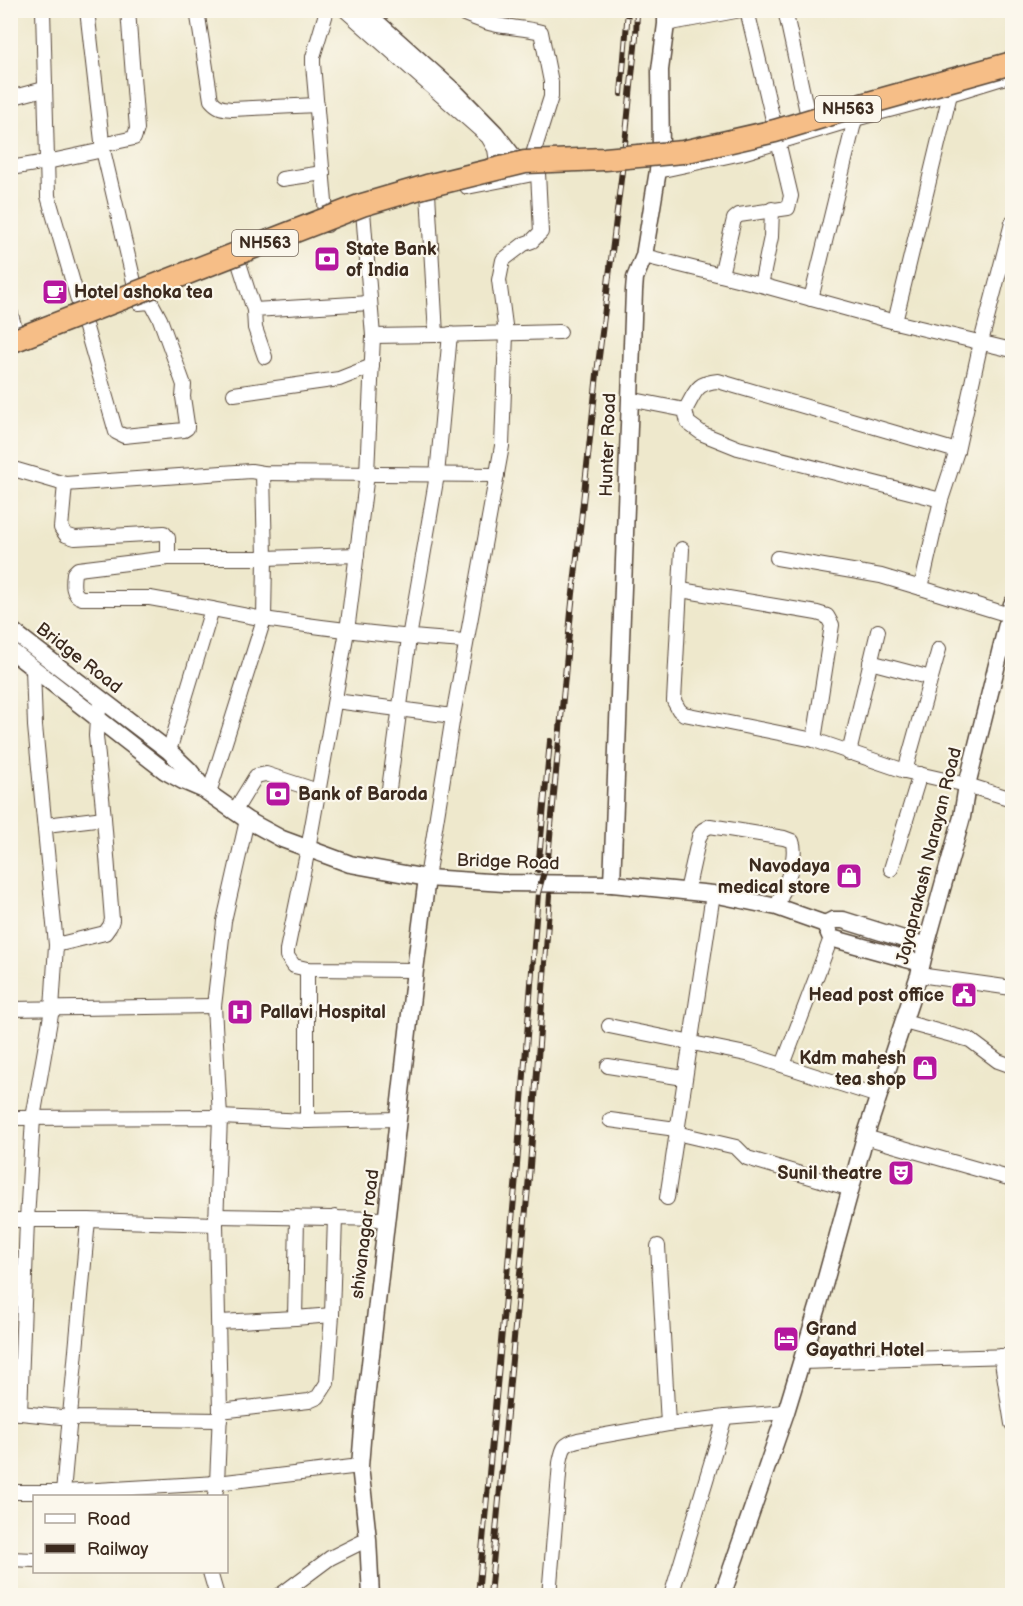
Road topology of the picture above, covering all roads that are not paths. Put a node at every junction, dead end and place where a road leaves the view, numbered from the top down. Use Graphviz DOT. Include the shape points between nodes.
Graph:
graph roads {
  1 [pos="43,10"];
  2 [pos="87,10"];
  3 [pos="128,10"];
  4 [pos="196,10"];
  5 [pos="327,10"];
  6 [pos="345,10"];
  7 [pos="363,10"];
  8 [pos="455,10"];
  9 [pos="741,10"];
  10 [pos="747,10"];
  11 [pos="784,10"];
  12 [pos="666,17"];
  13 [pos="1012,63"];
  14 [pos="1012,75"];
  15 [pos="44,89"];
  16 [pos="950,94"];
  17 [pos="10,98"];
  18 [pos="317,105"];
  19 [pos="855,119"];
  20 [pos="812,132"];
  21 [pos="778,143"];
  22 [pos="102,148"];
  23 [pos="47,162"];
  24 [pos="10,168"];
  25 [pos="529,168"];
  26 [pos="658,171"];
  27 [pos="323,173"];
  28 [pos="282,179"];
  29 [pos="500,181"];
  30 [pos="428,193"];
  31 [pos="772,209"];
  32 [pos="363,211"];
  33 [pos="1012,224"];
  34 [pos="327,230"];
  35 [pos="644,255"];
  36 [pos="238,263"];
  37 [pos="721,275"];
  38 [pos="761,285"];
  39 [pos="811,299"];
  40 [pos="139,303"];
  41 [pos="370,303"];
  42 [pos="254,310"];
  43 [pos="10,311"];
  44 [pos="895,322"];
  45 [pos="85,325"];
  46 [pos="560,332"];
  47 [pos="506,333"];
  48 [pos="443,335"];
  49 [pos="373,336"];
  50 [pos="981,342"];
  51 [pos="14,347"];
  52 [pos="1012,350"];
  53 [pos="265,357"];
  54 [pos="372,366"];
  55 [pos="234,394"];
  56 [pos="629,399"];
  57 [pos="685,410"];
  58 [pos="957,451"];
  59 [pos="10,468"];
  60 [pos="263,473"];
  61 [pos="367,474"];
  62 [pos="437,475"];
  63 [pos="498,475"];
  64 [pos="65,484"];
  65 [pos="941,500"];
  66 [pos="682,549"];
  67 [pos="357,555"];
  68 [pos="168,558"];
  69 [pos="265,558"];
  70 [pos="777,558"];
  71 [pos="921,588"];
  72 [pos="681,590"];
  73 [pos="212,609"];
  74 [pos="264,619"];
  75 [pos="1010,620"];
  76 [pos="10,629"];
  77 [pos="347,631"];
  78 [pos="878,631"];
  79 [pos="409,638"];
  80 [pos="466,641"];
  81 [pos="939,649"];
  82 [pos="10,650"];
  83 [pos="870,662"];
  84 [pos="33,668"];
  85 [pos="930,678"];
  86 [pos="102,700"];
  87 [pos="335,701"];
  88 [pos="400,709"];
  89 [pos="453,716"];
  90 [pos="97,719"];
  91 [pos="814,740"];
  92 [pos="169,751"];
  93 [pos="849,753"];
  94 [pos="905,771"];
  95 [pos="920,774"];
  96 [pos="967,785"];
  97 [pos="389,789"];
  98 [pos="207,791"];
  99 [pos="318,791"];
  100 [pos="1012,799"];
  101 [pos="240,816"];
  102 [pos="105,818"];
  103 [pos="46,825"];
  104 [pos="308,849"];
  105 [pos="891,869"];
  106 [pos="428,878"];
  107 [pos="612,884"];
  108 [pos="687,891"];
  109 [pos="713,894"];
  110 [pos="777,907"];
  111 [pos="828,931"];
  112 [pos="56,945"];
  113 [pos="926,946"];
  114 [pos="307,969"];
  115 [pos="920,969"];
  116 [pos="415,970"];
  117 [pos="1012,988"];
  118 [pos="214,1006"];
  119 [pos="10,1009"];
  120 [pos="52,1009"];
  121 [pos="904,1022"];
  122 [pos="609,1026"];
  123 [pos="690,1042"];
  124 [pos="783,1065"];
  125 [pos="1012,1065"];
  126 [pos="608,1066"];
  127 [pos="684,1078"];
  128 [pos="878,1096"];
  129 [pos="220,1117"];
  130 [pos="10,1118"];
  131 [pos="33,1118"];
  132 [pos="398,1119"];
  133 [pos="610,1120"];
  134 [pos="307,1121"];
  135 [pos="676,1131"];
  136 [pos="865,1137"];
  137 [pos="1012,1179"];
  138 [pos="851,1190"];
  139 [pos="667,1198"];
  140 [pos="297,1217"];
  141 [pos="335,1217"];
  142 [pos="10,1220"];
  143 [pos="27,1220"];
  144 [pos="88,1220"];
  145 [pos="216,1220"];
  146 [pos="386,1220"];
  147 [pos="658,1246"];
  148 [pos="332,1315"];
  149 [pos="295,1318"];
  150 [pos="219,1322"];
  151 [pos="1007,1356"];
  152 [pos="801,1362"];
  153 [pos="15,1412"];
  154 [pos="786,1412"];
  155 [pos="220,1416"];
  156 [pos="725,1417"];
  157 [pos="71,1418"];
  158 [pos="668,1424"];
  159 [pos="1012,1424"];
  160 [pos="360,1466"];
  161 [pos="216,1490"];
  162 [pos="10,1492"];
  163 [pos="63,1492"];
  164 [pos="368,1539"];
  165 [pos="10,1559"];
  166 [pos="33,1560"];
  167 [pos="210,1573"];
  168 [pos="217,1596"];
  169 [pos="279,1596"];
  170 [pos="371,1596"];
  171 [pos="549,1596"];
  172 [pos="671,1596"];
  173 [pos="722,1596"];
  1 -- 15 [label="street"];
  2 -- 22 [label="street"];
  3 -- 22 [label="street" via="136,129 134,138"];
  4 -- 18 [label="street" via="211,100 216,106 232,109"];
  5 -- 18 [label="street" via="313,57"];
  6 -- 29 [label="street" via="488,137 495,149"];
  7 -- 25 [label="street" via="457,94"];
  8 -- 25 [label="street" via="474,19 541,32 551,97"];
  9 -- 12 [label="street"];
  10 -- 21 [label="street"];
  11 -- 20 [label="street"];
  12 -- 26 [label="street, Hunter Road" via="660,70"];
  13 -- 25 [label="highway, NH563, bridge" via="775,131 683,152"];
  14 -- 16 [label="street"];
  15 -- 17 [label="street"];
  15 -- 23 [label="street"];
  16 -- 19 [label="street"];
  16 -- 44 [label="street"];
  18 -- 27 [label="street"];
  19 -- 20 [label="street"];
  19 -- 39 [label="street"];
  20 -- 21 [label="street"];
  21 -- 26 [label="street"];
  21 -- 31 [label="street" via="791,196 788,208"];
  22 -- 23 [label="street"];
  22 -- 40 [label="street"];
  23 -- 24 [label="street"];
  23 -- 45 [label="street" via="48,196"];
  25 -- 29 [label="street"];
  25 -- 47 [label="street" via="541,232 503,260 500,274"];
  25 -- 51 [label="highway, NH563, bridge" via="428,186 362,205"];
  26 -- 35 [label="street, Hunter Road"];
  27 -- 28 [label="street"];
  27 -- 34 [label="street"];
  29 -- 30 [label="street"];
  30 -- 32 [label="street"];
  30 -- 48 [label="street"];
  31 -- 37 [label="street" via="734,219"];
  31 -- 38 [label="street" via="771,237"];
  32 -- 34 [label="street"];
  32 -- 41 [label="street"];
  33 -- 50 [label="street"];
  34 -- 36 [label="street"];
  35 -- 37 [label="street"];
  35 -- 56 [label="street, Hunter Road" via="635,278"];
  36 -- 40 [label="street"];
  36 -- 42 [label="street"];
  37 -- 38 [label="street"];
  38 -- 39 [label="street"];
  39 -- 44 [label="street"];
  40 -- 45 [label="street"];
  40 -- 45 [label="street" via="152,304 184,385 188,424 184,430 124,436 116,432"];
  41 -- 42 [label="street"];
  41 -- 49 [label="street"];
  42 -- 53 [label="street" via="255,328"];
  43 -- 51 [label="street"];
  44 -- 50 [label="street"];
  45 -- 51 [label="street"];
  46 -- 47 [label="street"];
  47 -- 48 [label="street"];
  47 -- 63 [label="street"];
  48 -- 49 [label="street"];
  48 -- 62 [label="street"];
  49 -- 54 [label="street"];
  50 -- 52 [label="street"];
  50 -- 58 [label="street"];
  54 -- 55 [label="street" via="339,379"];
  54 -- 61 [label="street"];
  56 -- 57 [label="street"];
  56 -- 107 [label="street, Hunter Road"];
  57 -- 58 [label="street" via="700,385 718,381"];
  57 -- 65 [label="street" via="688,423 702,434 738,448"];
  58 -- 65 [label="street"];
  59 -- 64 [label="street"];
  60 -- 61 [label="street"];
  60 -- 64 [label="street"];
  60 -- 69 [label="street"];
  61 -- 62 [label="street"];
  61 -- 67 [label="street"];
  62 -- 63 [label="street"];
  62 -- 79 [label="street"];
  63 -- 80 [label="street"];
  64 -- 68 [label="street" via="61,528 66,535 75,538 160,532 168,538"];
  65 -- 71 [label="street"];
  66 -- 72 [label="street"];
  67 -- 69 [label="street"];
  67 -- 77 [label="street"];
  68 -- 69 [label="street"];
  68 -- 73 [label="street" via="78,569 74,573 75,593 82,598 150,598"];
  69 -- 74 [label="street"];
  70 -- 71 [label="street" via="881,576"];
  71 -- 75 [label="street"];
  72 -- 91 [label="street" via="674,701 679,710"];
  72 -- 91 [label="street" via="827,616 832,625"];
  73 -- 74 [label="street"];
  73 -- 92 [label="street"];
  74 -- 77 [label="street"];
  74 -- 98 [label="street"];
  75 -- 96 [label="street, Jayaprakash Narayan Road"];
  76 -- 86 [label="street, Bridge Road"];
  77 -- 79 [label="street"];
  77 -- 87 [label="street"];
  78 -- 83 [label="street"];
  79 -- 80 [label="street"];
  79 -- 88 [label="street"];
  80 -- 89 [label="street"];
  81 -- 85 [label="street"];
  82 -- 84 [label="street, Bridge Road"];
  83 -- 85 [label="street"];
  83 -- 93 [label="street"];
  84 -- 90 [label="street, Bridge Road"];
  84 -- 103 [label="street"];
  85 -- 94 [label="street"];
  86 -- 90 [label="street"];
  86 -- 92 [label="street, Bridge Road"];
  87 -- 88 [label="street"];
  87 -- 99 [label="street"];
  88 -- 89 [label="street"];
  88 -- 97 [label="street"];
  89 -- 106 [label="street"];
  90 -- 98 [label="street, Bridge Road" via="165,771"];
  90 -- 102 [label="street"];
  91 -- 93 [label="street"];
  92 -- 98 [label="street, Bridge Road"];
  93 -- 94 [label="street"];
  94 -- 95 [label="street"];
  95 -- 96 [label="street"];
  95 -- 105 [label="street"];
  96 -- 100 [label="street"];
  96 -- 113 [label="street, Jayaprakash Narayan Road" via="962,817"];
  98 -- 101 [label="street, Bridge Road"];
  99 -- 101 [label="street" via="262,774 256,777"];
  99 -- 104 [label="street"];
  101 -- 104 [label="street, Bridge Road" via="282,840"];
  101 -- 118 [label="street"];
  102 -- 103 [label="street"];
  102 -- 112 [label="street" via="110,926 105,933"];
  103 -- 112 [label="street"];
  104 -- 106 [label="street, Bridge Road" via="351,864"];
  104 -- 114 [label="street" via="286,950 294,966"];
  106 -- 107 [label="street, Bridge Road"];
  106 -- 116 [label="street, shivanagar road"];
  107 -- 108 [label="street, Bridge Road"];
  108 -- 109 [label="street, Bridge Road"];
  108 -- 110 [label="street" via="699,837 710,826 784,838 792,841 795,848"];
  109 -- 110 [label="street, Bridge Road"];
  109 -- 123 [label="street"];
  110 -- 111 [label="street, Bridge Road"];
  111 -- 113 [label="street" via="833,920 843,920"];
  111 -- 115 [label="street, Bridge Road"];
  111 -- 124 [label="street"];
  112 -- 120 [label="street"];
  113 -- 115 [label="street, Jayaprakash Narayan Road"];
  114 -- 116 [label="street"];
  114 -- 134 [label="street"];
  115 -- 117 [label="street"];
  115 -- 121 [label="street, Jayaprakash Narayan Road"];
  116 -- 132 [label="street, shivanagar road"];
  118 -- 120 [label="street"];
  118 -- 129 [label="street"];
  119 -- 120 [label="street"];
  120 -- 131 [label="street"];
  121 -- 125 [label="street" via="970,1040 998,1061"];
  121 -- 128 [label="street, Jayaprakash Narayan Road"];
  122 -- 123 [label="street"];
  123 -- 124 [label="street"];
  123 -- 127 [label="street"];
  124 -- 128 [label="street"];
  126 -- 127 [label="street"];
  127 -- 135 [label="street"];
  128 -- 136 [label="street, Jayaprakash Narayan Road"];
  129 -- 131 [label="street"];
  129 -- 134 [label="street"];
  129 -- 145 [label="street"];
  130 -- 131 [label="street"];
  131 -- 143 [label="street"];
  132 -- 134 [label="street"];
  132 -- 146 [label="street, shivanagar road"];
  133 -- 135 [label="street"];
  135 -- 138 [label="street" via="736,1148 747,1158"];
  135 -- 139 [label="street"];
  136 -- 137 [label="street"];
  136 -- 138 [label="street, Jayaprakash Narayan Road"];
  138 -- 152 [label="street, Jayaprakash Narayan Road"];
  140 -- 141 [label="street"];
  140 -- 145 [label="street"];
  140 -- 149 [label="street"];
  141 -- 146 [label="street"];
  141 -- 148 [label="street"];
  142 -- 143 [label="street"];
  143 -- 144 [label="street"];
  143 -- 153 [label="street"];
  144 -- 145 [label="street"];
  144 -- 157 [label="street"];
  145 -- 150 [label="street"];
  146 -- 160 [label="street, shivanagar road"];
  147 -- 158 [label="street"];
  148 -- 149 [label="street"];
  148 -- 155 [label="street" via="327,1383 318,1397"];
  149 -- 150 [label="street"];
  150 -- 155 [label="street"];
  151 -- 152 [label="street"];
  151 -- 159 [label="street"];
  152 -- 154 [label="street, Jayaprakash Narayan Road"];
  153 -- 157 [label="street"];
  154 -- 156 [label="street"];
  154 -- 173 [label="street, Jayaprakash Narayan Road"];
  155 -- 157 [label="street"];
  155 -- 161 [label="street"];
  156 -- 158 [label="street"];
  156 -- 172 [label="street"];
  157 -- 163 [label="street"];
  158 -- 171 [label="street" via="578,1440 563,1449"];
  160 -- 161 [label="street"];
  160 -- 164 [label="street, shivanagar road"];
  161 -- 163 [label="street"];
  162 -- 163 [label="street"];
  164 -- 169 [label="street" via="330,1558"];
  164 -- 170 [label="street, shivanagar road"];
  165 -- 166 [label="street"];
  167 -- 168 [label="street"];
}
